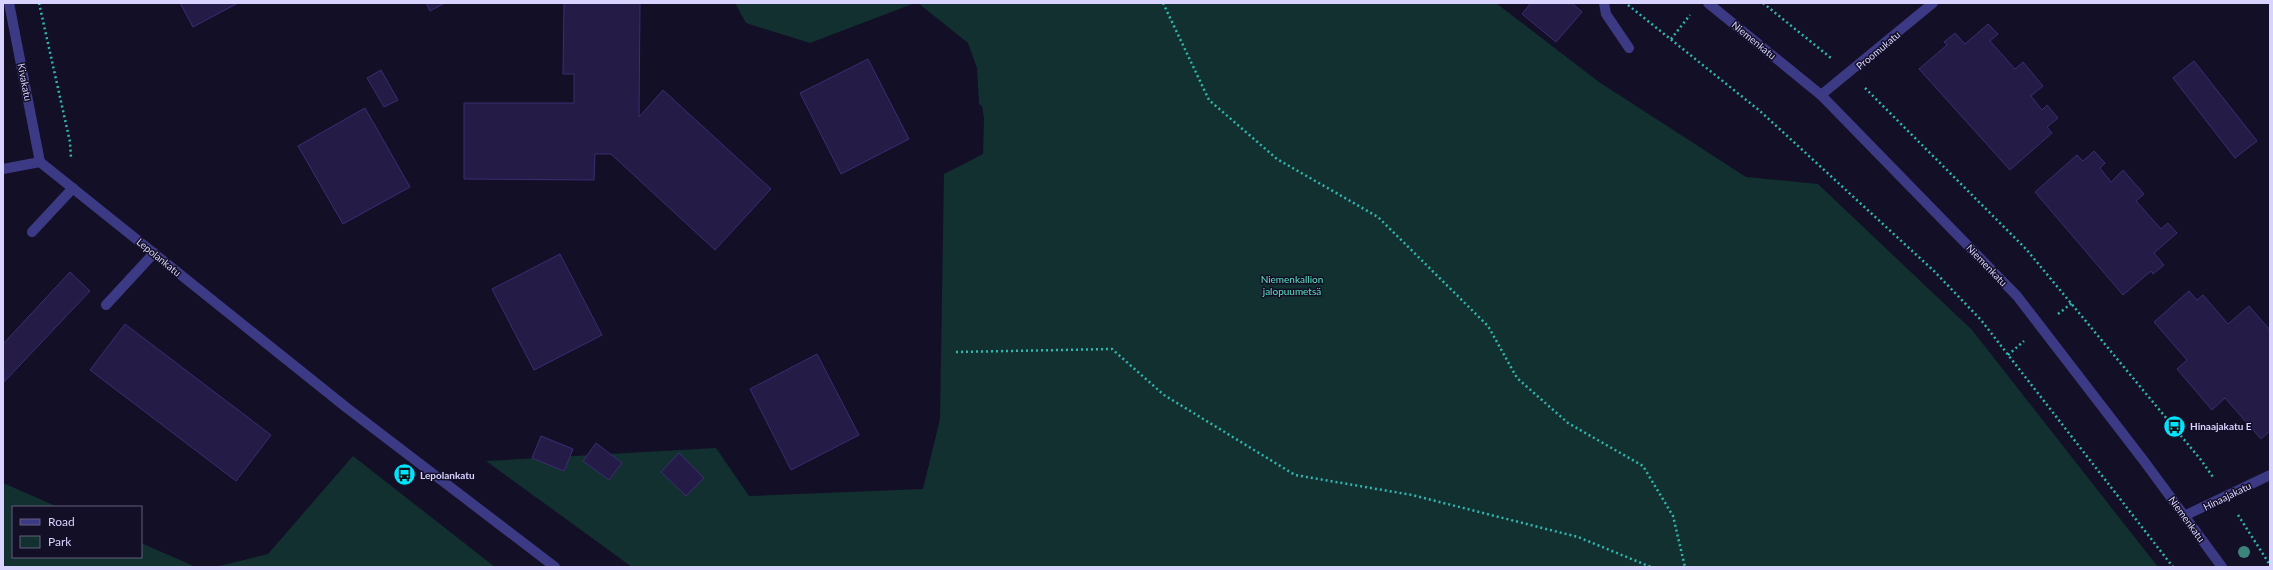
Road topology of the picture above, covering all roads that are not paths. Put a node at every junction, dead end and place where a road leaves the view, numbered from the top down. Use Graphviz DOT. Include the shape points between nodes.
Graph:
graph roads {
  1 [pos="9,3"];
  2 [pos="1604,3"];
  3 [pos="1708,3"];
  4 [pos="1933,3"];
  5 [pos="1629,48"];
  6 [pos="1821,95"];
  7 [pos="40,162"];
  8 [pos="3,169"];
  9 [pos="73,188"];
  10 [pos="32,232"];
  11 [pos="154,253"];
  12 [pos="106,305"];
  13 [pos="2270,475"];
  14 [pos="2184,516"];
  15 [pos="555,567"];
  16 [pos="2222,567"];
  1 -- 7 [label="street, Kivakatu"];
  2 -- 5 [label="street" via="1606,14"];
  3 -- 6 [label="street, Niemenkatu"];
  4 -- 6 [label="street, Proomukatu"];
  6 -- 14 [label="street, Niemenkatu" via="2017,296"];
  7 -- 8 [label="street"];
  7 -- 9 [label="street, Lepolankatu"];
  9 -- 10 [label="street"];
  9 -- 11 [label="street, Lepolankatu"];
  11 -- 12 [label="street"];
  11 -- 15 [label="street, Lepolankatu" via="347,408"];
  13 -- 14 [label="street, Hinaajakatu"];
  14 -- 16 [label="street, Niemenkatu"];
}
